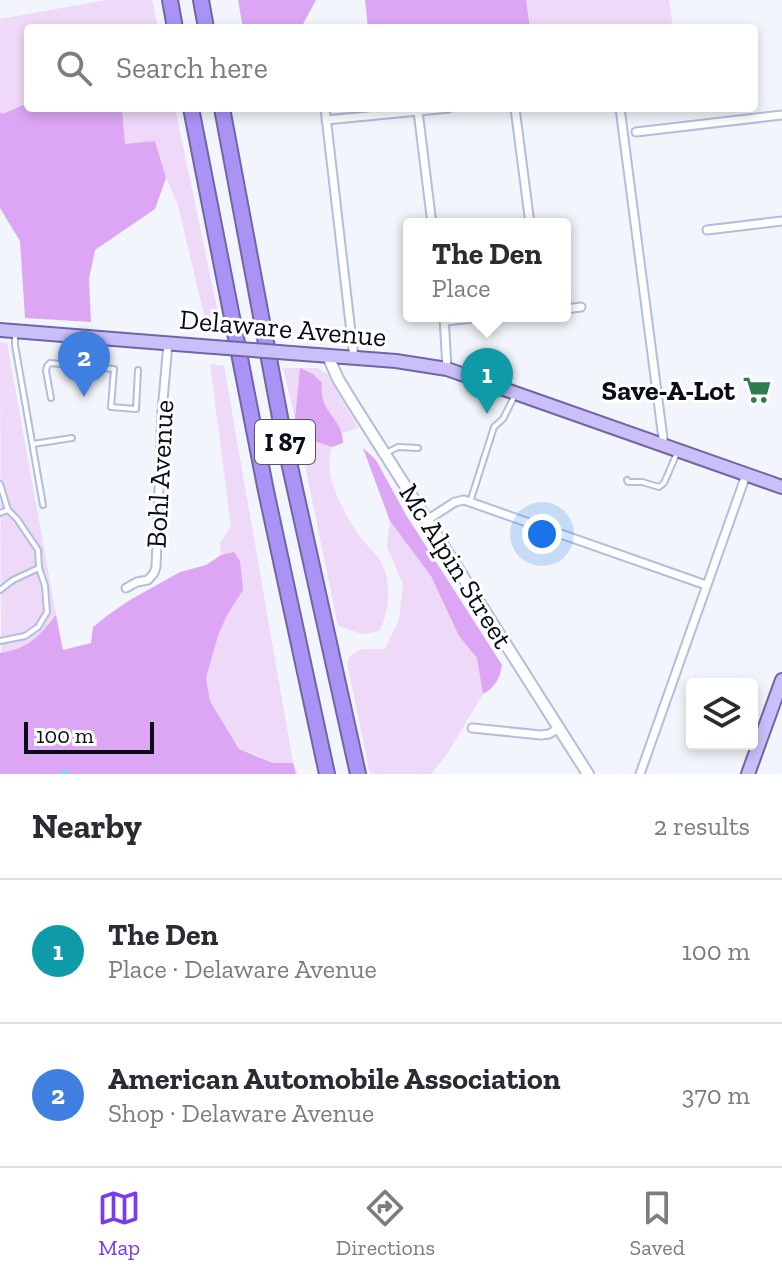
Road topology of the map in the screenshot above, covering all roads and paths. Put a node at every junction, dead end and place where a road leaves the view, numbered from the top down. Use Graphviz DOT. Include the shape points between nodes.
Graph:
graph roads {
  1 [pos="170,0"];
  2 [pos="201,0"];
  3 [pos="174,24"];
  4 [pos="205,24"];
  5 [pos="192,112"];
  6 [pos="223,112"];
  7 [pos="325,112"];
  8 [pos="408,112"];
  9 [pos="418,112"];
  10 [pos="516,112"];
  11 [pos="621,112"];
  12 [pos="782,115"];
  13 [pos="326,120"];
  14 [pos="636,132"];
  15 [pos="431,218"];
  16 [pos="529,218"];
  17 [pos="782,221"];
  18 [pos="707,230"];
  19 [pos="581,307"];
  20 [pos="571,308"];
  21 [pos="444,322"];
  22 [pos="0,330"];
  23 [pos="15,332"];
  24 [pos="90,337"];
  25 [pos="168,343"];
  26 [pos="328,356"];
  27 [pos="354,358"];
  28 [pos="82,365"];
  29 [pos="91,366"];
  30 [pos="447,369"];
  31 [pos="138,370"];
  32 [pos="516,393"];
  33 [pos="51,398"];
  34 [pos="72,438"];
  35 [pos="33,444"];
  36 [pos="664,446"];
  37 [pos="418,448"];
  38 [pos="678,451"];
  39 [pos="385,454"];
  40 [pos="746,475"];
  41 [pos="627,480"];
  42 [pos="0,484"];
  43 [pos="782,487"];
  44 [pos="470,502"];
  45 [pos="43,505"];
  46 [pos="8,510"];
  47 [pos="0,513"];
  48 [pos="427,520"];
  49 [pos="39,568"];
  50 [pos="706,585"];
  51 [pos="126,588"];
  52 [pos="0,590"];
  53 [pos="0,641"];
  54 [pos="782,680"];
  55 [pos="472,728"];
  56 [pos="559,728"];
  57 [pos="327,774"];
  58 [pos="358,774"];
  59 [pos="588,774"];
  60 [pos="640,774"];
  61 [pos="748,774"];
  1 -- 3 [label="highway"];
  2 -- 4 [label="highway"];
  5 -- 57 [label="highway, I 87"];
  6 -- 58 [label="highway, I 87" via="285,444"];
  7 -- 13 [label="street"];
  8 -- 13 [label="street"];
  9 -- 15 [label="street"];
  10 -- 16 [label="street"];
  11 -- 36 [label="street"];
  12 -- 14 [label="street"];
  13 -- 27 [label="street"];
  17 -- 18 [label="street"];
  19 -- 20 [label="street"];
  21 -- 30 [label="street"];
  22 -- 23 [label="main road, Delaware Avenue"];
  23 -- 24 [label="main road, Delaware Avenue"];
  23 -- 35 [label="lane"];
  24 -- 25 [label="main road, Delaware Avenue"];
  24 -- 28 [label="lane"];
  24 -- 29 [label="lane"];
  25 -- 26 [label="main road, Delaware Avenue, bridge"];
  25 -- 51 [label="street, Bohl Avenue" via="156,567 148,580"];
  26 -- 27 [label="main road, Delaware Avenue"];
  26 -- 39 [label="street, Mc Alpin Street"];
  27 -- 30 [label="main road, Delaware Avenue"];
  28 -- 29 [label="lane"];
  28 -- 33 [label="lane" via="47,366"];
  29 -- 31 [label="lane" via="114,369 111,407 136,409"];
  30 -- 32 [label="main road, Delaware Avenue"];
  32 -- 36 [label="main road, Delaware Avenue"];
  32 -- 44 [label="lane" via="494,427"];
  34 -- 35 [label="lane"];
  35 -- 45 [label="lane"];
  36 -- 38 [label="main road, Delaware Avenue"];
  37 -- 39 [label="lane" via="398,447"];
  38 -- 40 [label="main road, Delaware Avenue"];
  38 -- 41 [label="lane" via="659,487"];
  39 -- 48 [label="street, Mc Alpin Street"];
  40 -- 43 [label="main road, Delaware Avenue"];
  40 -- 50 [label="street"];
  42 -- 46 [label="lane"];
  44 -- 48 [label="street" via="455,502"];
  44 -- 50 [label="street"];
  46 -- 47 [label="lane"];
  46 -- 49 [label="lane" via="38,550"];
  48 -- 56 [label="street, Mc Alpin Street"];
  49 -- 52 [label="lane"];
  49 -- 53 [label="lane" via="47,612 25,636"];
  50 -- 60 [label="street"];
  54 -- 61 [label="main road"];
  55 -- 56 [label="street" via="541,735"];
  56 -- 59 [label="street, Mc Alpin Street"];
}
